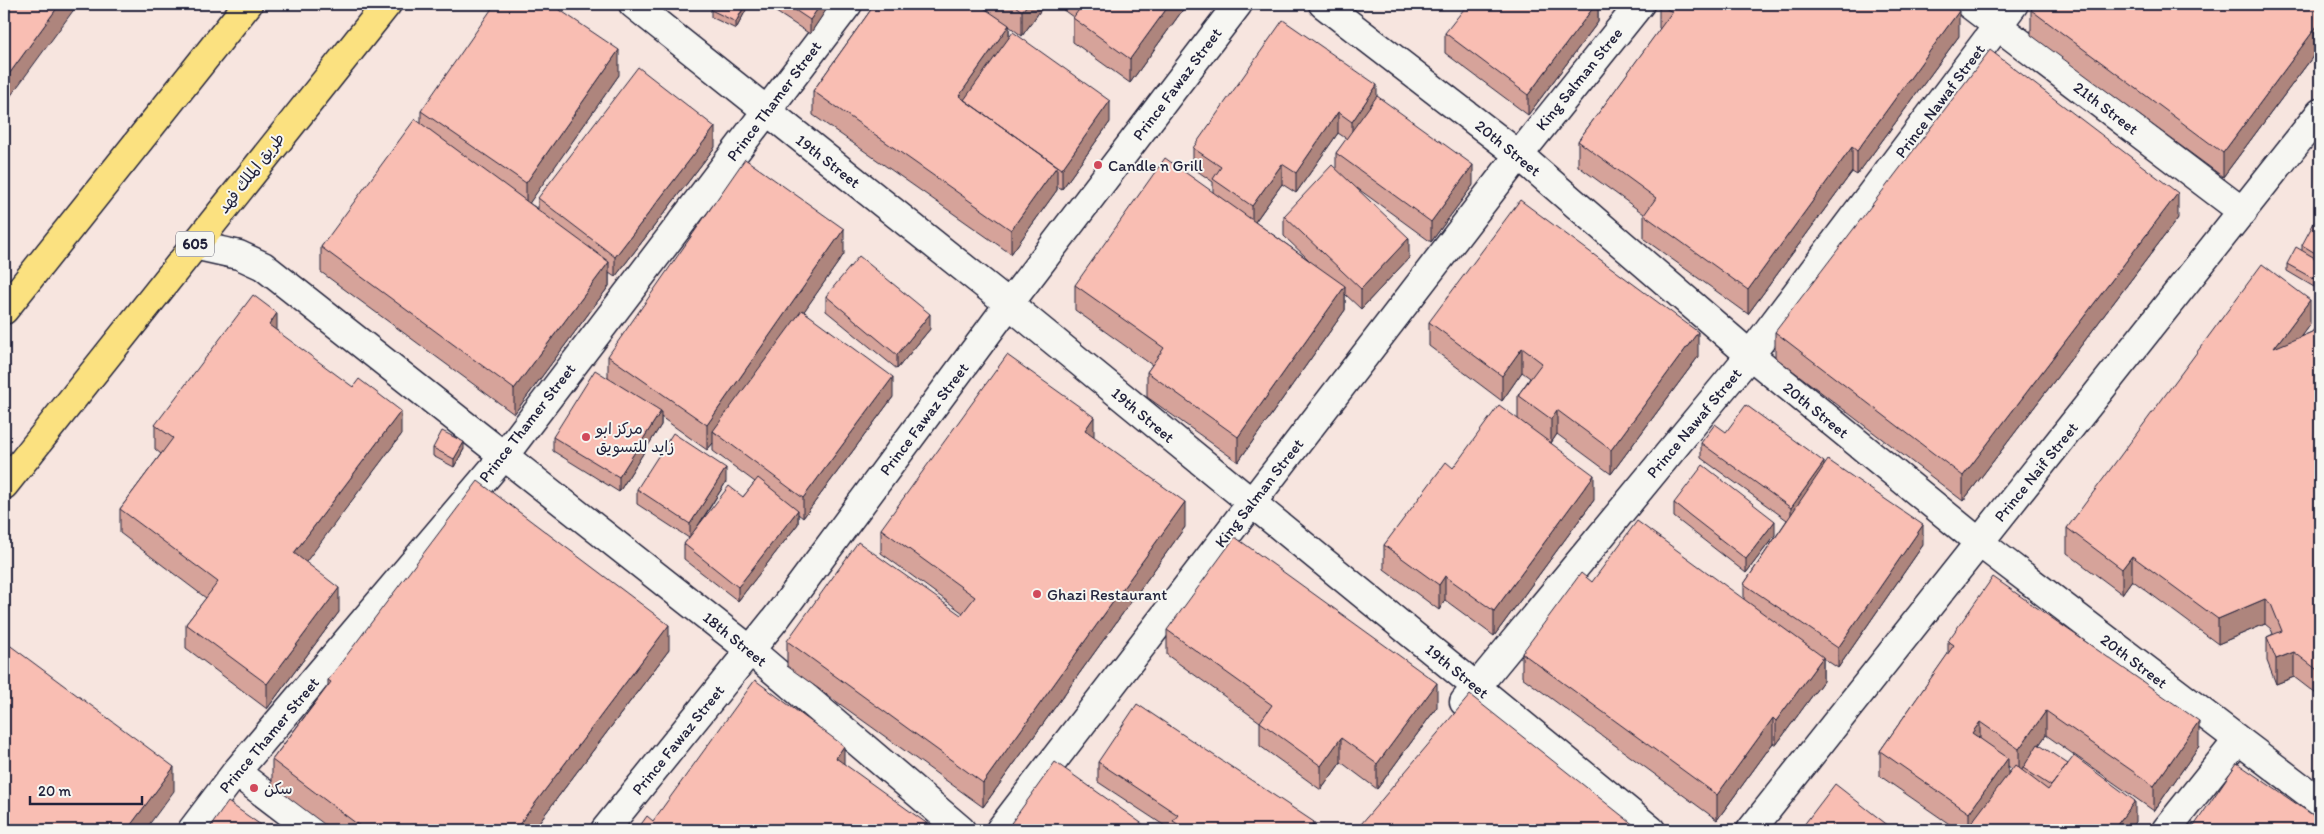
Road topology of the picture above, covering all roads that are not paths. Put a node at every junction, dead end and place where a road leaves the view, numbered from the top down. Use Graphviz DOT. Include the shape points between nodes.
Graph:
graph roads {
  1 [pos="248,4"];
  2 [pos="387,4"];
  3 [pos="633,4"];
  4 [pos="848,4"];
  5 [pos="1238,4"];
  6 [pos="1324,4"];
  7 [pos="1640,4"];
  8 [pos="1969,4"];
  9 [pos="2014,4"];
  10 [pos="1997,25"];
  11 [pos="766,112"];
  12 [pos="2320,113"];
  13 [pos="1518,155"];
  14 [pos="2243,212"];
  15 [pos="194,245"];
  16 [pos="1009,304"];
  17 [pos="4,310"];
  18 [pos="1750,355"];
  19 [pos="502,457"];
  20 [pos="4,485"];
  21 [pos="1250,504"];
  22 [pos="1980,543"];
  23 [pos="750,650"];
  24 [pos="1476,687"];
  25 [pos="1445,725"];
  26 [pos="2238,740"];
  27 [pos="236,772"];
  28 [pos="2320,802"];
  29 [pos="192,830"];
  30 [pos="312,830"];
  31 [pos="605,830"];
  32 [pos="961,830"];
  33 [pos="1000,830"];
  34 [pos="1651,830"];
  35 [pos="1751,830"];
  36 [pos="2166,830"];
  1 -- 17 [label="highway"];
  2 -- 15 [label="highway, طريق الملك فهد / 605"];
  3 -- 11 [label="street, 19th Street"];
  4 -- 11 [label="street, Prince Thamer Street"];
  5 -- 16 [label="street, Prince Fawaz Street"];
  6 -- 13 [label="street, 20th Street"];
  7 -- 13 [label="street, King Salman Stree"];
  8 -- 10 [label="street, 21th Street"];
  9 -- 10 [label="street, Prince Nawaf Street"];
  10 -- 14 [label="street, 21th Street"];
  10 -- 18 [label="street, Prince Nawaf Street"];
  11 -- 16 [label="street, 19th Street"];
  11 -- 19 [label="street, Prince Thamer Street"];
  12 -- 14 [label="street, Prince Naif Street"];
  13 -- 18 [label="street, 20th Street"];
  13 -- 21 [label="street, King Salman Street"];
  14 -- 22 [label="street, Prince Naif Street"];
  15 -- 19 [label="street, 18th Street" via="239,255 263,266"];
  15 -- 20 [label="highway, طريق الملك فهد / 605"];
  16 -- 21 [label="street, 19th Street"];
  16 -- 23 [label="street, Prince Fawaz Street"];
  18 -- 22 [label="street, 20th Street"];
  18 -- 24 [label="street, Prince Nawaf Street"];
  19 -- 23 [label="street, 18th Street"];
  19 -- 27 [label="street, Prince Thamer Street"];
  21 -- 24 [label="street, 19th Street"];
  21 -- 33 [label="street, King Salman Street"];
  22 -- 26 [label="street, 20th Street"];
  22 -- 35 [label="street, Prince Naif Street"];
  23 -- 31 [label="street, Prince Fawaz Street"];
  23 -- 32 [label="street, 18th Street"];
  24 -- 25 [label="street, Prince Nawaf Street"];
  24 -- 34 [label="street, 19th Street"];
  26 -- 28 [label="street, 20th Street"];
  26 -- 36 [label="street"];
  27 -- 29 [label="street, Prince Thamer Street"];
  27 -- 30 [label="street"];
}
